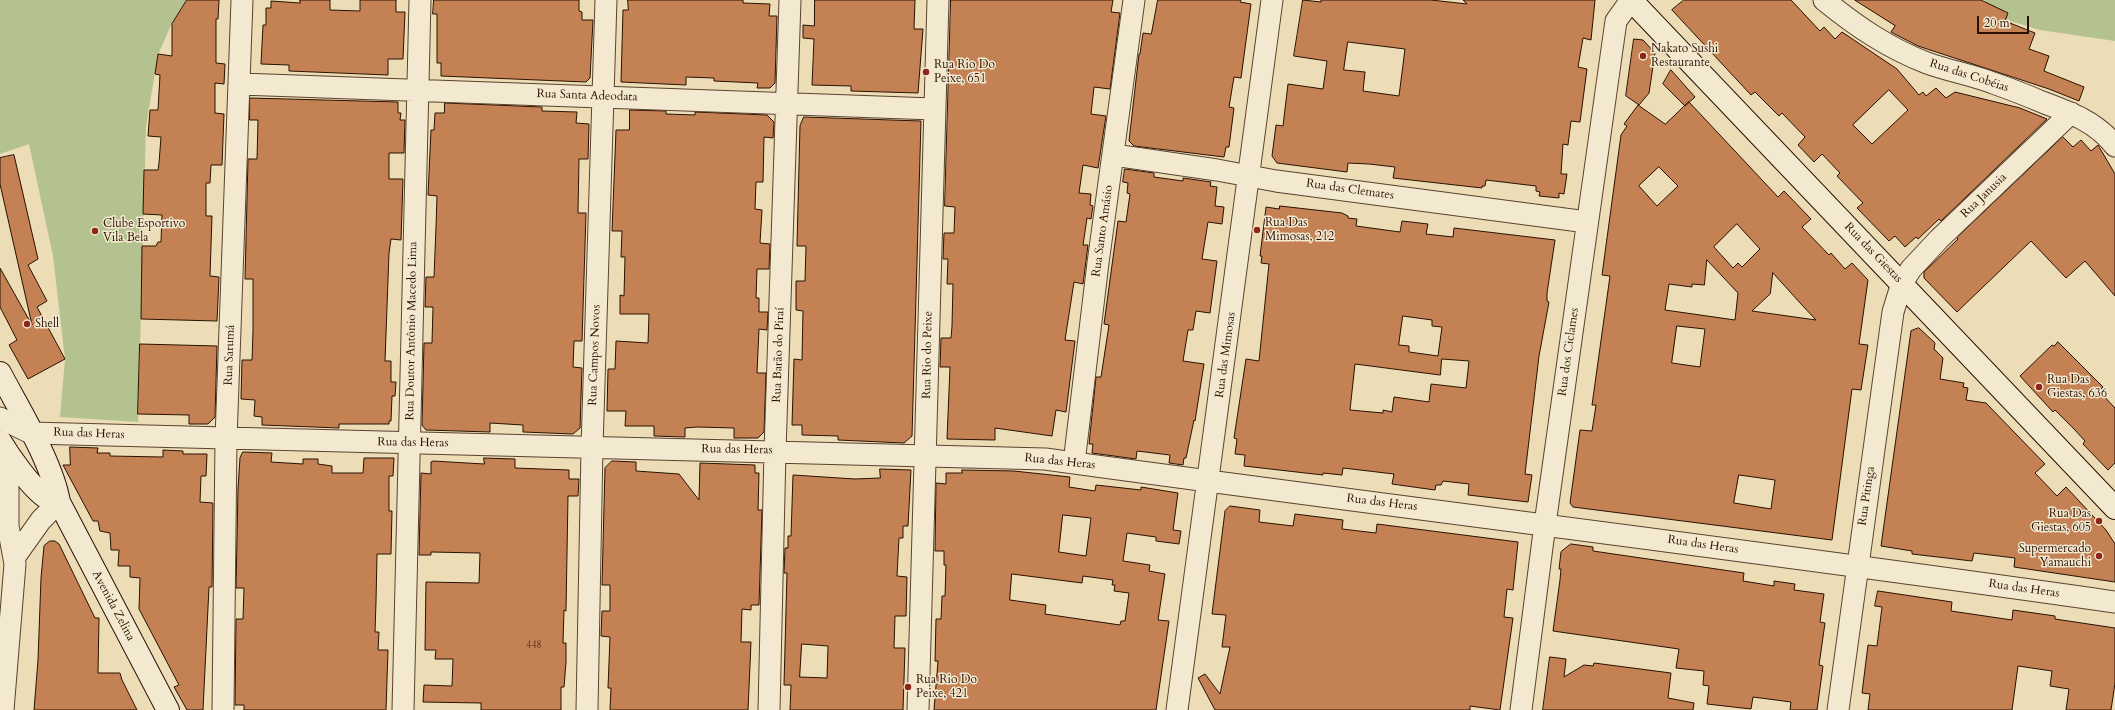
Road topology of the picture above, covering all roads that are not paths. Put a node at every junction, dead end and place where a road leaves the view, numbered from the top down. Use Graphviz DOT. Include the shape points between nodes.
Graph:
graph roads {
  1 [pos="242,0"];
  2 [pos="420,0"];
  3 [pos="606,0"];
  4 [pos="790,0"];
  5 [pos="938,0"];
  6 [pos="1134,0"];
  7 [pos="1272,0"];
  8 [pos="1631,0"];
  9 [pos="1824,0"];
  10 [pos="240,84"];
  11 [pos="418,89"];
  12 [pos="602,96"];
  13 [pos="787,104"];
  14 [pos="934,109"];
  15 [pos="2071,113"];
  16 [pos="2115,146"];
  17 [pos="1114,155"];
  18 [pos="1250,176"];
  19 [pos="1587,222"];
  20 [pos="1902,283"];
  21 [pos="0,373"];
  22 [pos="0,418"];
  23 [pos="31,433"];
  24 [pos="226,438"];
  25 [pos="410,443"];
  26 [pos="3,445"];
  27 [pos="592,447"];
  28 [pos="775,451"];
  29 [pos="925,455"];
  30 [pos="1074,463"];
  31 [pos="1208,482"];
  32 [pos="59,502"];
  33 [pos="2115,508"];
  34 [pos="1545,524"];
  35 [pos="10,561"];
  36 [pos="1857,566"];
  37 [pos="2115,602"];
  38 [pos="3,710"];
  39 [pos="168,710"];
  40 [pos="223,710"];
  41 [pos="403,710"];
  42 [pos="587,710"];
  43 [pos="769,710"];
  44 [pos="918,710"];
  45 [pos="1177,710"];
  46 [pos="1521,710"];
  47 [pos="1838,710"];
  1 -- 10 [label="street, Rua Sarumá"];
  2 -- 11 [label="street, Rua Doutor Antônio Macedo Lima"];
  3 -- 12 [label="street, Rua Campos Novos"];
  4 -- 13 [label="street, Rua Barão do Piraí"];
  5 -- 14 [label="street, Rua Rio do Peixe"];
  6 -- 17 [label="street, Rua Santo Amásio"];
  7 -- 18 [label="street, Rua das Mimosas"];
  8 -- 19 [label="street, Rua dos Ciclames" via="1616,21"];
  8 -- 20 [label="main road, Rua das Giestas"];
  9 -- 15 [label="street, Rua das Cobéias" via="1888,46 1928,63 1993,83"];
  10 -- 11 [label="street, Rua Santa Adeodata"];
  10 -- 24 [label="street, Rua Sarumá"];
  11 -- 12 [label="street, Rua Santa Adeodata"];
  11 -- 25 [label="street, Rua Doutor Antônio Macedo Lima"];
  12 -- 13 [label="street, Rua Santa Adeodata"];
  12 -- 27 [label="street, Rua Campos Novos"];
  13 -- 14 [label="street, Rua Santa Adeodata"];
  13 -- 28 [label="street, Rua Barão do Piraí"];
  14 -- 29 [label="street, Rua Rio do Peixe"];
  15 -- 16 [label="street, Rua das Cobéias" via="2107,135"];
  15 -- 20 [label="street, Rua Janusia" via="1939,239 1911,269"];
  17 -- 18 [label="street, Rua das Clemates"];
  17 -- 30 [label="street, Rua Santo Amásio"];
  18 -- 19 [label="street, Rua das Clemates"];
  18 -- 31 [label="street, Rua das Mimosas"];
  19 -- 34 [label="street, Rua dos Ciclames"];
  20 -- 33 [label="main road, Rua das Giestas"];
  20 -- 36 [label="street, Rua Pitinga" via="1893,312"];
  21 -- 23 [label="main road, Avenida Zelina"];
  22 -- 23 [label="street, Rua das Heras"];
  23 -- 24 [label="street, Rua das Heras"];
  23 -- 32 [label="main road, Avenida Zelina" via="57,490"];
  24 -- 25 [label="street, Rua das Heras"];
  24 -- 40 [label="street, Rua Sarumá"];
  25 -- 27 [label="street, Rua das Heras"];
  25 -- 41 [label="street, Rua Doutor Antônio Macedo Lima"];
  26 -- 32 [label="main road" via="40,492 47,498"];
  26 -- 35 [label="street" via="8,471"];
  27 -- 28 [label="street, Rua das Heras"];
  27 -- 42 [label="street, Rua Campos Novos"];
  28 -- 29 [label="street, Rua das Heras"];
  28 -- 43 [label="street, Rua Barão do Piraí"];
  29 -- 30 [label="street, Rua das Heras" via="1045,459"];
  29 -- 44 [label="street, Rua Rio do Peixe"];
  30 -- 31 [label="street, Rua das Heras"];
  31 -- 34 [label="street, Rua das Heras"];
  31 -- 45 [label="street, Rua das Mimosas"];
  32 -- 35 [label="street" via="41,520"];
  32 -- 39 [label="main road, Avenida Zelina"];
  34 -- 36 [label="street, Rua das Heras"];
  34 -- 46 [label="street, Rua dos Ciclames"];
  35 -- 38 [label="street"];
  36 -- 37 [label="street, Rua das Heras"];
  36 -- 47 [label="street, Rua Pitinga"];
}
